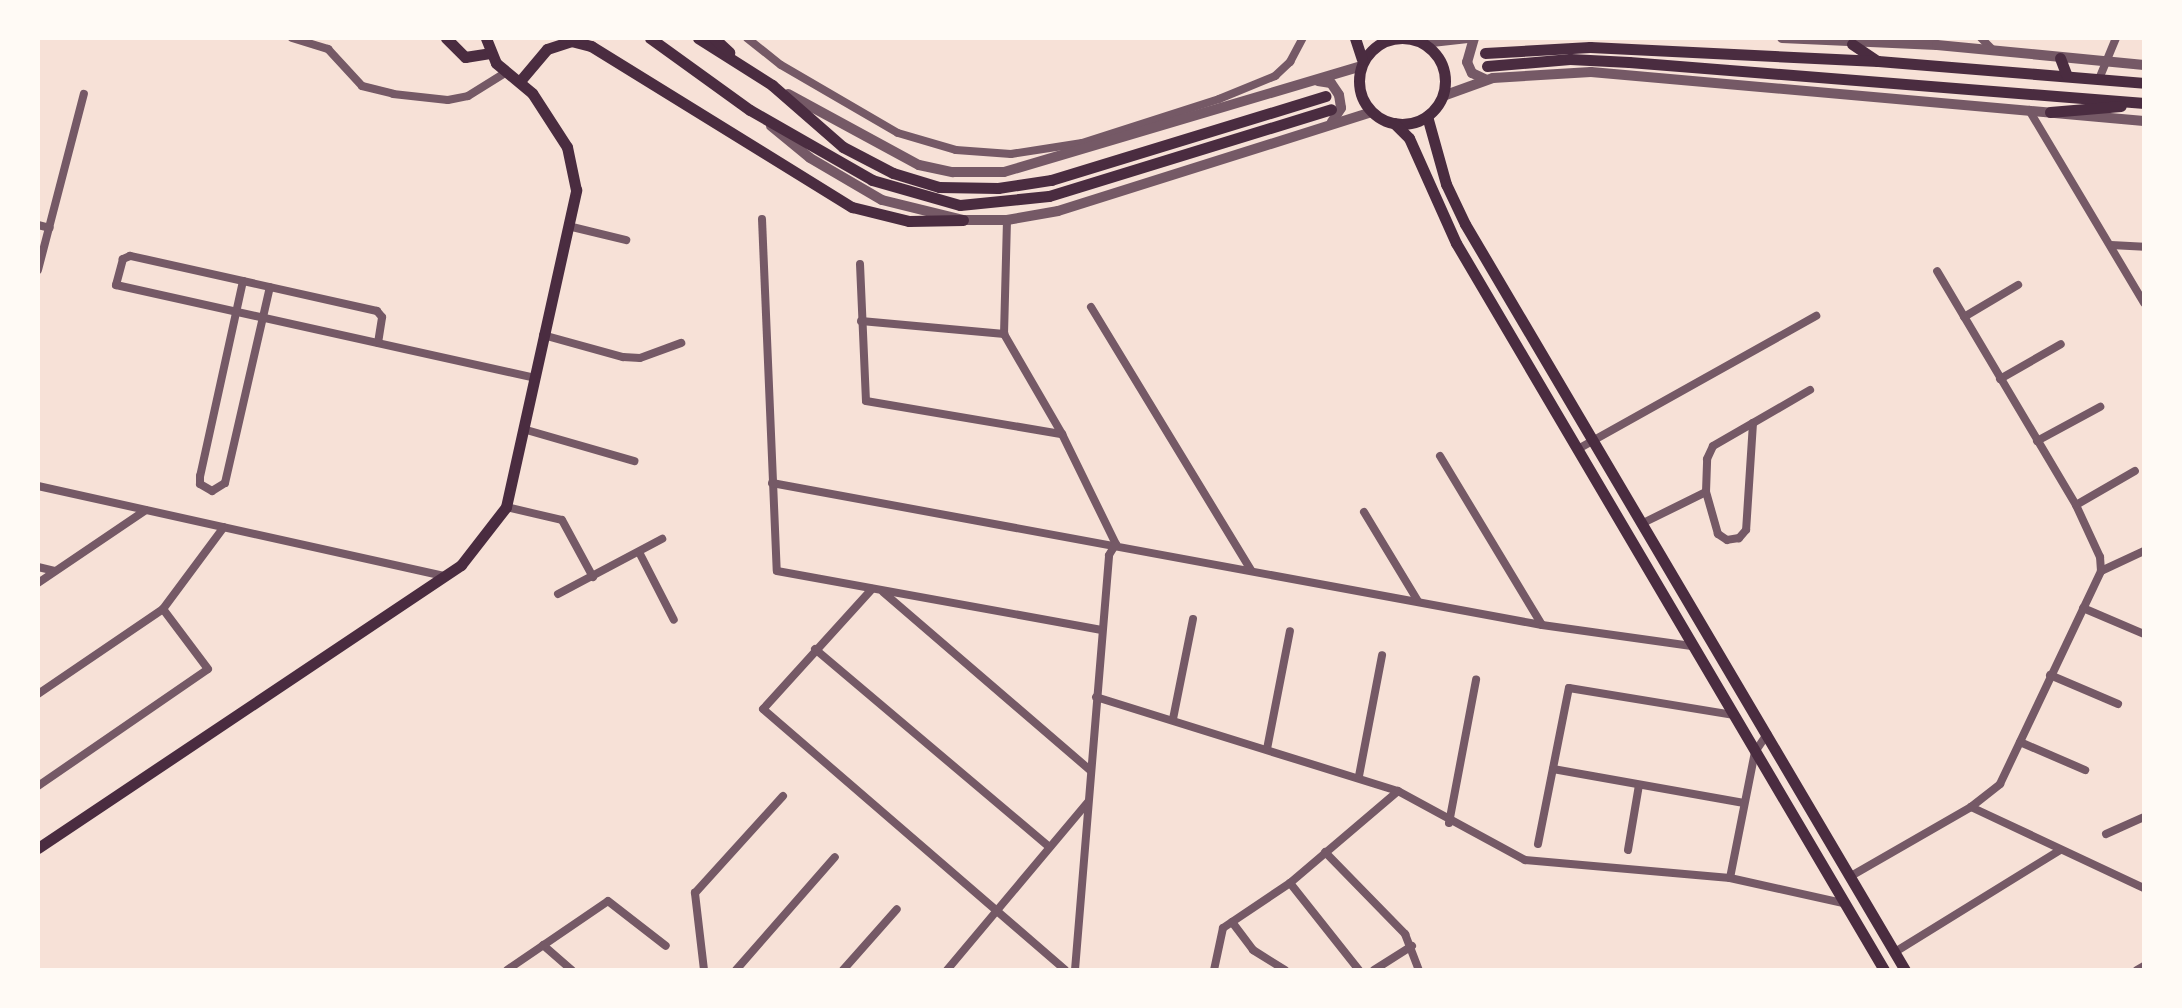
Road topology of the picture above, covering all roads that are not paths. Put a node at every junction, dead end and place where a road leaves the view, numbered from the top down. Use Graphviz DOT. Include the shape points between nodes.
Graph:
graph roads {
  1 [pos="292,38"];
  2 [pos="330,38"];
  3 [pos="446,38"];
  4 [pos="486,38"];
  5 [pos="650,38"];
  6 [pos="698,38"];
  7 [pos="714,38"];
  8 [pos="747,38"];
  9 [pos="1303,38"];
  10 [pos="1355,38"];
  11 [pos="1409,38"];
  12 [pos="1468,38"];
  13 [pos="1474,38"];
  14 [pos="1782,38"];
  15 [pos="1948,38"];
  16 [pos="1981,38"];
  17 [pos="2116,38"];
  18 [pos="1423,43"];
  19 [pos="1852,44"];
  20 [pos="1937,45"];
  21 [pos="328,49"];
  22 [pos="1994,51"];
  23 [pos="490,53"];
  24 [pos="1485,53"];
  25 [pos="2060,58"];
  26 [pos="1878,61"];
  27 [pos="2108,62"];
  28 [pos="1361,63"];
  29 [pos="2144,65"];
  30 [pos="1487,66"];
  31 [pos="749,71"];
  32 [pos="505,73"];
  33 [pos="2067,76"];
  34 [pos="1487,79"];
  35 [pos="2099,79"];
  36 [pos="520,81"];
  37 [pos="1305,83"];
  38 [pos="2144,83"];
  39 [pos="772,85"];
  40 [pos="84,94"];
  41 [pos="1325,96"];
  42 [pos="1443,96"];
  43 [pos="2144,104"];
  44 [pos="1331,109"];
  45 [pos="750,110"];
  46 [pos="2029,110"];
  47 [pos="1372,112"];
  48 [pos="2050,112"];
  49 [pos="1427,116"];
  50 [pos="2144,121"];
  51 [pos="1394,123"];
  52 [pos="1323,127"];
  53 [pos="762,219"];
  54 [pos="963,220"];
  55 [pos="1007,220"];
  56 [pos="38,225"];
  57 [pos="568,226"];
  58 [pos="50,228"];
  59 [pos="626,240"];
  60 [pos="2111,245"];
  61 [pos="2144,247"];
  62 [pos="860,264"];
  63 [pos="38,270"];
  64 [pos="1937,271"];
  65 [pos="243,281"];
  66 [pos="2018,285"];
  67 [pos="270,287"];
  68 [pos="2144,303"];
  69 [pos="1091,307"];
  70 [pos="236,312"];
  71 [pos="1816,316"];
  72 [pos="1964,317"];
  73 [pos="263,318"];
  74 [pos="861,321"];
  75 [pos="1004,334"];
  76 [pos="543,335"];
  77 [pos="378,343"];
  78 [pos="681,343"];
  79 [pos="2061,344"];
  80 [pos="534,378"];
  81 [pos="2000,379"];
  82 [pos="1810,390"];
  83 [pos="2100,407"];
  84 [pos="1753,423"];
  85 [pos="523,429"];
  86 [pos="1062,434"];
  87 [pos="1592,441"];
  88 [pos="2037,441"];
  89 [pos="1578,449"];
  90 [pos="1440,456"];
  91 [pos="634,461"];
  92 [pos="2135,471"];
  93 [pos="772,483"];
  94 [pos="38,486"];
  95 [pos="1706,492"];
  96 [pos="2076,505"];
  97 [pos="506,507"];
  98 [pos="146,510"];
  99 [pos="1364,512"];
  100 [pos="1641,524"];
  101 [pos="224,527"];
  102 [pos="662,539"];
  103 [pos="1116,544"];
  104 [pos="2144,551"];
  105 [pos="639,552"];
  106 [pos="38,567"];
  107 [pos="1251,570"];
  108 [pos="55,571"];
  109 [pos="2101,571"];
  110 [pos="445,576"];
  111 [pos="593,577"];
  112 [pos="38,583"];
  113 [pos="872,589"];
  114 [pos="883,591"];
  115 [pos="558,594"];
  116 [pos="1418,601"];
  117 [pos="2083,608"];
  118 [pos="163,609"];
  119 [pos="1193,619"];
  120 [pos="674,620"];
  121 [pos="1542,625"];
  122 [pos="1102,630"];
  123 [pos="1290,631"];
  124 [pos="2144,634"];
  125 [pos="1692,646"];
  126 [pos="815,649"];
  127 [pos="1382,655"];
  128 [pos="2050,675"];
  129 [pos="1476,680"];
  130 [pos="38,694"];
  131 [pos="1096,697"];
  132 [pos="2118,704"];
  133 [pos="1733,715"];
  134 [pos="1173,719"];
  135 [pos="1767,734"];
  136 [pos="2020,742"];
  137 [pos="1267,749"];
  138 [pos="1755,752"];
  139 [pos="1553,769"];
  140 [pos="2085,770"];
  141 [pos="1091,771"];
  142 [pos="1359,776"];
  143 [pos="1639,785"];
  144 [pos="38,786"];
  145 [pos="1398,791"];
  146 [pos="783,796"];
  147 [pos="1088,801"];
  148 [pos="1744,803"];
  149 [pos="1971,807"];
  150 [pos="2144,817"];
  151 [pos="1449,823"];
  152 [pos="2106,834"];
  153 [pos="1538,844"];
  154 [pos="1049,847"];
  155 [pos="38,848"];
  156 [pos="1628,850"];
  157 [pos="2060,850"];
  158 [pos="1325,852"];
  159 [pos="835,857"];
  160 [pos="1851,876"];
  161 [pos="1730,878"];
  162 [pos="1290,883"];
  163 [pos="2144,888"];
  164 [pos="1843,903"];
  165 [pos="897,909"];
  166 [pos="998,912"];
  167 [pos="1232,922"];
  168 [pos="543,945"];
  169 [pos="666,946"];
  170 [pos="1412,946"];
  171 [pos="1895,952"];
  172 [pos="2144,966"];
  173 [pos="507,970"];
  174 [pos="572,970"];
  175 [pos="704,970"];
  176 [pos="736,970"];
  177 [pos="843,970"];
  178 [pos="947,970"];
  179 [pos="1065,970"];
  180 [pos="1075,970"];
  181 [pos="1214,970"];
  182 [pos="1285,970"];
  183 [pos="1359,970"];
  184 [pos="1374,970"];
  185 [pos="1419,970"];
  186 [pos="1884,970"];
  187 [pos="1905,970"];
  188 [pos="2136,970"];
  1 -- 21 [label="street"];
  2 -- 21 [label="street"];
  3 -- 23 [label="main road" via="465,57"];
  4 -- 23 [label="main road"];
  5 -- 45 [label="main road"];
  6 -- 31 [label="main road"];
  7 -- 31 [label="main road"];
  8 -- 9 [label="street" via="781,65 898,133 956,150 1011,154 1082,143 1219,99 1275,76"];
  10 -- 28 [label="main road"];
  11 -- 18 [label="main road"];
  11 -- 28 [label="main road" via="1382,42"];
  12 -- 18 [label="street"];
  13 -- 34 [label="street" via="1467,62 1472,73"];
  14 -- 19 [label="street"];
  15 -- 20 [label="street"];
  16 -- 22 [label="street"];
  17 -- 27 [label="street"];
  18 -- 42 [label="main road" via="1440,61"];
  19 -- 20 [label="street"];
  19 -- 26 [label="main road"];
  20 -- 22 [label="street"];
  21 -- 32 [label="street" via="362,86 393,94 448,100 468,96"];
  22 -- 25 [label="street"];
  23 -- 32 [label="main road"];
  24 -- 26 [label="main road" via="1590,47"];
  25 -- 27 [label="street"];
  25 -- 33 [label="main road"];
  26 -- 33 [label="main road"];
  27 -- 29 [label="street"];
  27 -- 35 [label="street"];
  28 -- 37 [label="street"];
  28 -- 47 [label="main road" via="1362,97"];
  30 -- 43 [label="main road" via="1570,59 1629,62"];
  31 -- 39 [label="main road"];
  32 -- 36 [label="main road"];
  33 -- 35 [label="main road"];
  34 -- 42 [label="street"];
  34 -- 46 [label="street" via="1591,72 1667,76"];
  35 -- 38 [label="main road"];
  36 -- 54 [label="main road" via="547,49 571,41 591,46 852,207 909,221"];
  36 -- 57 [label="main road" via="567,147 576,190"];
  37 -- 39 [label="street" via="1044,164 970,173 919,165 880,149"];
  37 -- 52 [label="street" via="1331,83 1339,95 1339,116"];
  39 -- 41 [label="main road" via="843,147 893,173 961,189 1051,180"];
  40 -- 58 [label="street"];
  42 -- 49 [label="main road"];
  43 -- 48 [label="main road"];
  44 -- 45 [label="main road" via="1049,196 980,205 923,198 872,180"];
  45 -- 54 [label="street" via="860,189 912,211"];
  46 -- 48 [label="street"];
  46 -- 60 [label="street"];
  47 -- 51 [label="main road"];
  47 -- 52 [label="street"];
  48 -- 50 [label="street"];
  49 -- 51 [label="main road"];
  49 -- 87 [label="main road" via="1446,184 1465,224"];
  51 -- 89 [label="main road" via="1409,138 1456,243"];
  52 -- 55 [label="street" via="1058,211"];
  53 -- 93 [label="street"];
  54 -- 55 [label="street"];
  55 -- 75 [label="street"];
  56 -- 58 [label="street"];
  57 -- 59 [label="street"];
  57 -- 76 [label="main road"];
  58 -- 63 [label="street"];
  60 -- 61 [label="street"];
  60 -- 68 [label="street"];
  62 -- 74 [label="street"];
  64 -- 72 [label="street"];
  65 -- 67 [label="street"];
  65 -- 70 [label="street"];
  65 -- 70 [label="street" via="130,256 123,259 116,285"];
  66 -- 72 [label="street"];
  67 -- 73 [label="street"];
  67 -- 77 [label="street" via="377,311 382,317"];
  69 -- 107 [label="street"];
  70 -- 73 [label="street"];
  70 -- 73 [label="street" via="200,476 200,484 212,491 225,483"];
  71 -- 87 [label="street"];
  72 -- 81 [label="street"];
  73 -- 77 [label="street"];
  74 -- 75 [label="street"];
  74 -- 86 [label="street" via="866,401"];
  75 -- 86 [label="street"];
  76 -- 78 [label="street" via="640,358"];
  76 -- 80 [label="main road"];
  77 -- 80 [label="street"];
  79 -- 81 [label="street"];
  80 -- 85 [label="main road"];
  81 -- 88 [label="street"];
  82 -- 84 [label="street"];
  83 -- 88 [label="street"];
  84 -- 95 [label="street" via="1713,446"];
  84 -- 95 [label="street" via="1746,530 1739,538 1718,534"];
  85 -- 91 [label="street"];
  85 -- 97 [label="main road"];
  86 -- 103 [label="street"];
  87 -- 89 [label="street"];
  87 -- 100 [label="main road"];
  88 -- 96 [label="street"];
  89 -- 125 [label="main road"];
  90 -- 121 [label="street"];
  92 -- 96 [label="street"];
  93 -- 103 [label="street"];
  93 -- 113 [label="street" via="777,571"];
  94 -- 98 [label="street"];
  95 -- 100 [label="street"];
  96 -- 109 [label="street" via="2100,557"];
  97 -- 110 [label="main road" via="461,565"];
  97 -- 111 [label="street" via="562,520"];
  98 -- 101 [label="street"];
  98 -- 108 [label="street"];
  99 -- 116 [label="street"];
  100 -- 135 [label="main road"];
  101 -- 110 [label="street"];
  101 -- 118 [label="street"];
  102 -- 105 [label="street"];
  103 -- 107 [label="street"];
  103 -- 122 [label="street" via="1109,555"];
  104 -- 109 [label="street"];
  105 -- 111 [label="street"];
  105 -- 120 [label="street"];
  106 -- 108 [label="street"];
  107 -- 116 [label="street"];
  108 -- 112 [label="street"];
  109 -- 117 [label="street"];
  110 -- 155 [label="main road"];
  111 -- 115 [label="street"];
  113 -- 114 [label="street"];
  113 -- 126 [label="street"];
  114 -- 122 [label="street"];
  114 -- 141 [label="street"];
  116 -- 121 [label="street"];
  117 -- 124 [label="street"];
  117 -- 128 [label="street"];
  118 -- 130 [label="street"];
  118 -- 144 [label="street" via="208,669"];
  119 -- 134 [label="street"];
  121 -- 125 [label="street"];
  122 -- 131 [label="street"];
  123 -- 137 [label="street"];
  125 -- 133 [label="main road"];
  126 -- 154 [label="street"];
  126 -- 166 [label="street" via="763,709"];
  127 -- 142 [label="street"];
  128 -- 132 [label="street"];
  128 -- 136 [label="street"];
  129 -- 151 [label="street"];
  131 -- 134 [label="street"];
  131 -- 141 [label="street"];
  133 -- 138 [label="main road"];
  133 -- 139 [label="street" via="1569,688"];
  134 -- 137 [label="street"];
  135 -- 138 [label="street"];
  135 -- 160 [label="main road"];
  136 -- 140 [label="street"];
  136 -- 149 [label="street" via="2000,784"];
  137 -- 142 [label="street"];
  138 -- 148 [label="street"];
  138 -- 164 [label="main road"];
  139 -- 143 [label="street"];
  139 -- 153 [label="street"];
  141 -- 147 [label="street"];
  142 -- 145 [label="street"];
  143 -- 148 [label="street"];
  143 -- 156 [label="street"];
  145 -- 151 [label="street"];
  145 -- 158 [label="street"];
  146 -- 175 [label="street" via="695,893"];
  147 -- 154 [label="street"];
  147 -- 180 [label="street"];
  148 -- 161 [label="street"];
  149 -- 157 [label="street"];
  149 -- 160 [label="street"];
  150 -- 152 [label="street"];
  151 -- 161 [label="street" via="1538,863"];
  154 -- 166 [label="street"];
  157 -- 163 [label="street"];
  157 -- 171 [label="street"];
  158 -- 162 [label="street"];
  158 -- 170 [label="street"];
  159 -- 176 [label="street"];
  160 -- 171 [label="main road"];
  161 -- 164 [label="street"];
  162 -- 167 [label="street"];
  162 -- 183 [label="street"];
  164 -- 186 [label="main road"];
  165 -- 177 [label="street"];
  166 -- 178 [label="street"];
  166 -- 179 [label="street"];
  167 -- 181 [label="street" via="1223,928"];
  167 -- 182 [label="street" via="1253,950"];
  168 -- 169 [label="street" via="608,901"];
  168 -- 173 [label="street"];
  168 -- 174 [label="street"];
  170 -- 184 [label="street"];
  170 -- 185 [label="street"];
  171 -- 187 [label="main road"];
  172 -- 188 [label="street"];
}
